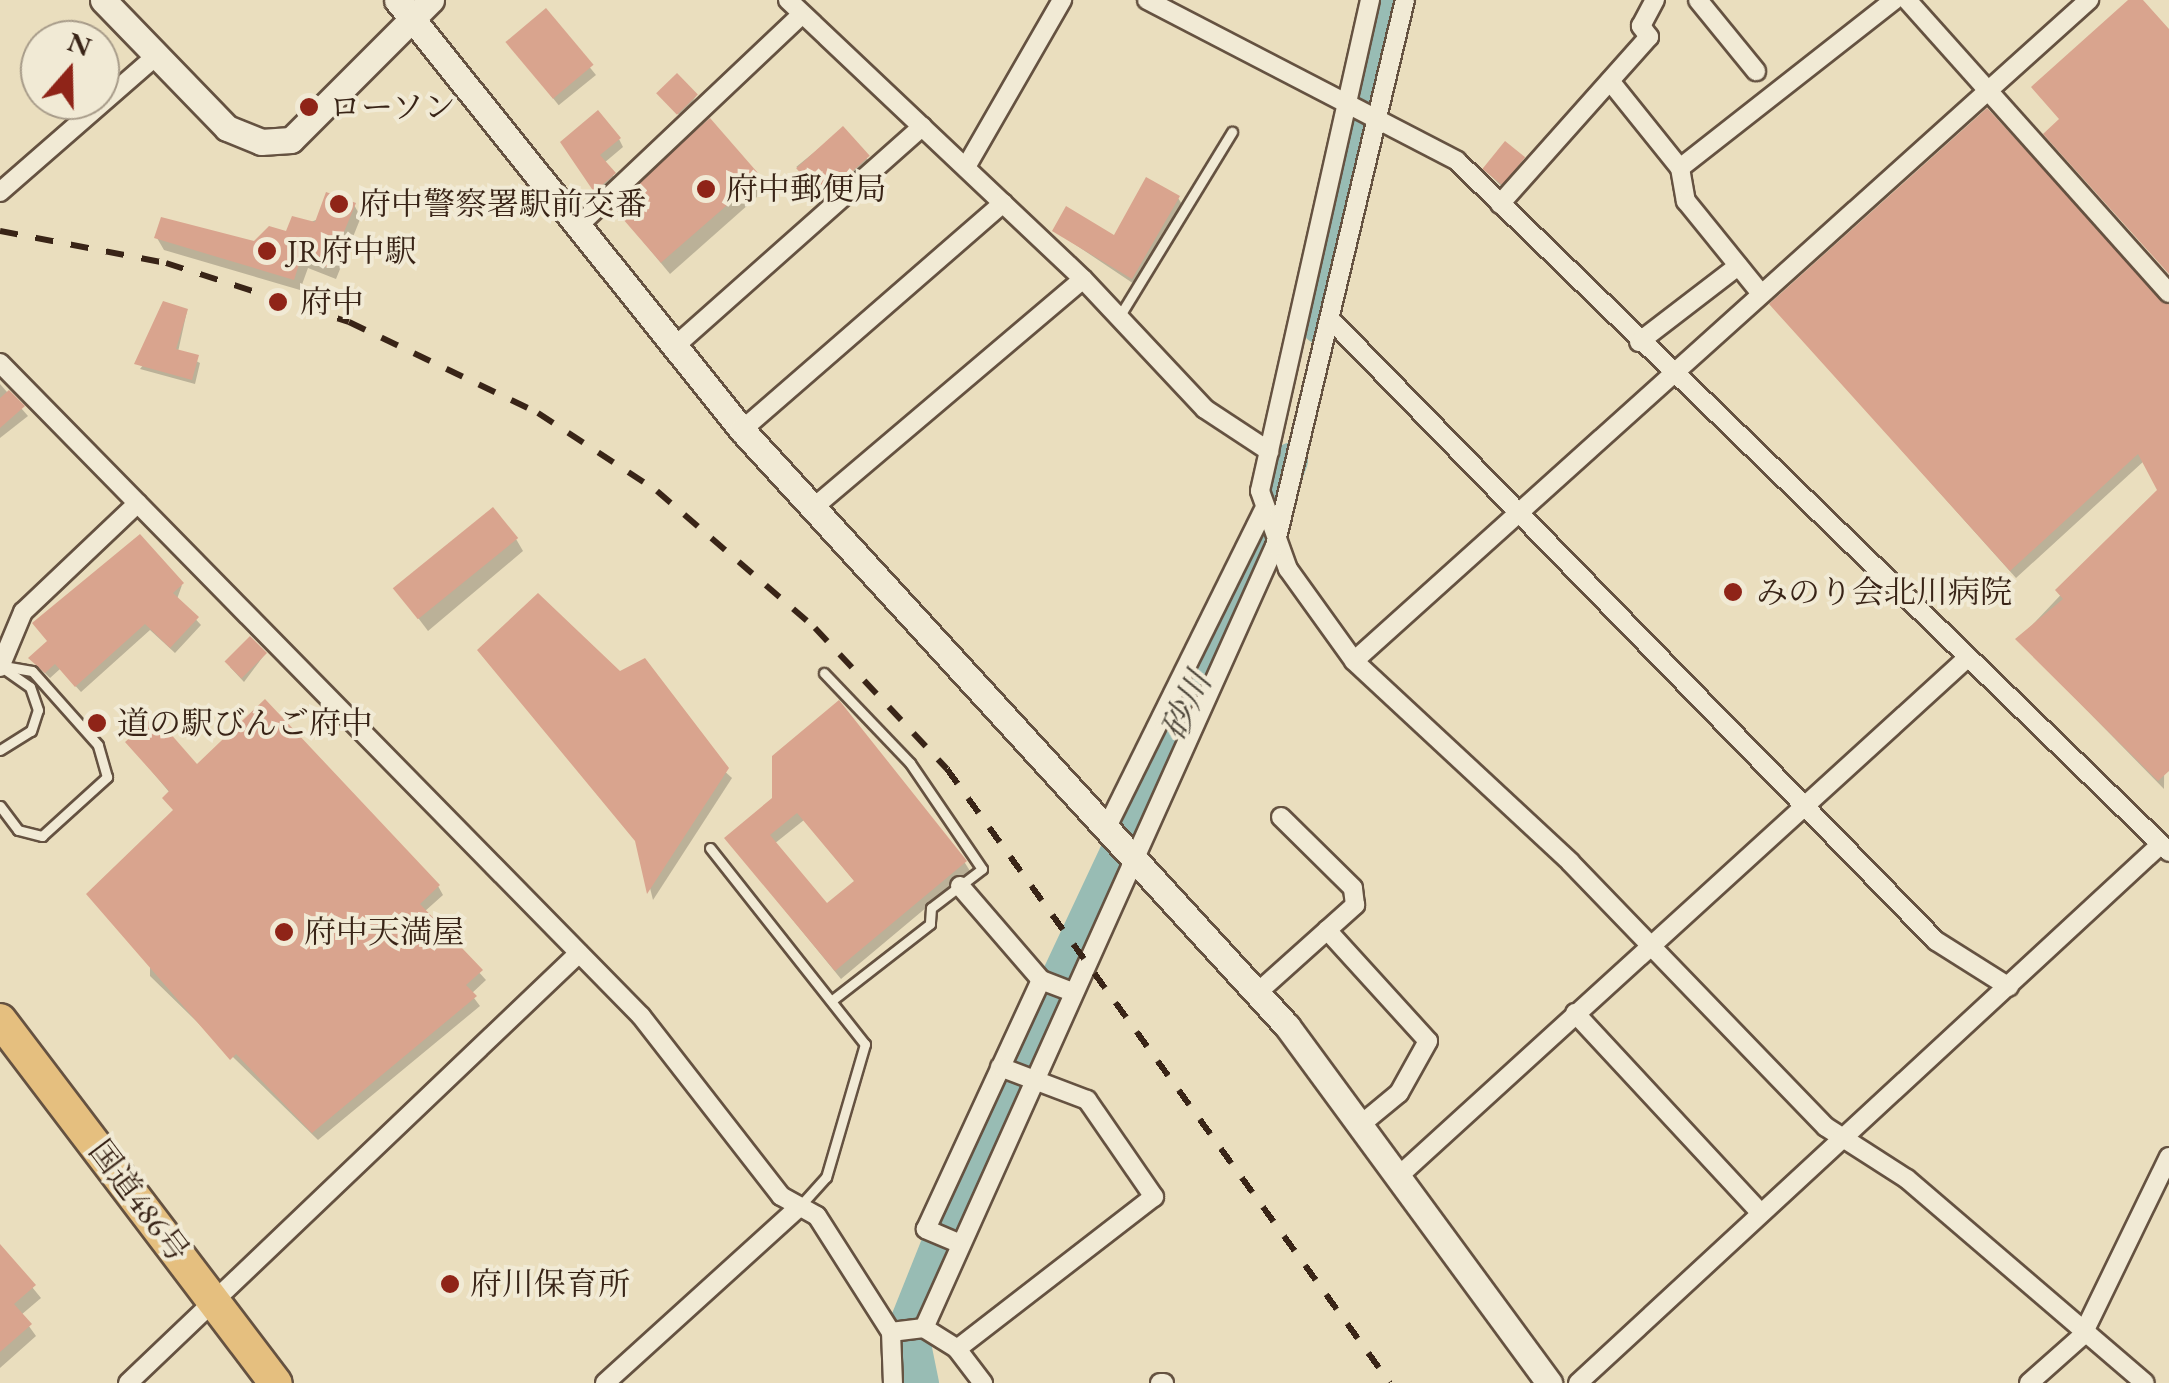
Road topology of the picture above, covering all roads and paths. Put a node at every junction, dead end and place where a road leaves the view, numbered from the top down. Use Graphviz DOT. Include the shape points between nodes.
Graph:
graph roads {
  1 [pos="103,0"];
  2 [pos="431,0"];
  3 [pos="788,0"];
  4 [pos="1062,0"];
  5 [pos="1147,0"];
  6 [pos="1370,0"];
  7 [pos="1405,0"];
  8 [pos="1655,0"];
  9 [pos="1698,0"];
  10 [pos="1894,0"];
  11 [pos="1908,0"];
  12 [pos="2090,0"];
  13 [pos="404,9"];
  14 [pos="802,14"];
  15 [pos="156,56"];
  16 [pos="1756,70"];
  17 [pos="1610,80"];
  18 [pos="1986,92"];
  19 [pos="1347,105"];
  20 [pos="1381,117"];
  21 [pos="922,127"];
  22 [pos="1232,132"];
  23 [pos="966,167"];
  24 [pos="1680,168"];
  25 [pos="0,192"];
  26 [pos="1003,202"];
  27 [pos="1500,204"];
  28 [pos="578,226"];
  29 [pos="1738,266"];
  30 [pos="1084,278"];
  31 [pos="1759,291"];
  32 [pos="2169,293"];
  33 [pos="1119,317"];
  34 [pos="1334,322"];
  35 [pos="1640,342"];
  36 [pos="674,347"];
  37 [pos="0,363"];
  38 [pos="1671,373"];
  39 [pos="742,430"];
  40 [pos="1269,451"];
  41 [pos="138,503"];
  42 [pos="813,508"];
  43 [pos="1517,510"];
  44 [pos="1264,511"];
  45 [pos="1275,546"];
  46 [pos="1965,660"];
  47 [pos="1354,661"];
  48 [pos="0,667"];
  49 [pos="824,673"];
  50 [pos="0,750"];
  51 [pos="1800,803"];
  52 [pos="0,806"];
  53 [pos="1281,816"];
  54 [pos="1106,829"];
  55 [pos="710,848"];
  56 [pos="2164,849"];
  57 [pos="1134,863"];
  58 [pos="960,886"];
  59 [pos="1327,930"];
  60 [pos="1649,944"];
  61 [pos="579,954"];
  62 [pos="1040,980"];
  63 [pos="2009,986"];
  64 [pos="1074,992"];
  65 [pos="1257,994"];
  66 [pos="831,1002"];
  67 [pos="1575,1013"];
  68 [pos="0,1020"];
  69 [pos="1000,1067"];
  70 [pos="1036,1078"];
  71 [pos="1364,1122"];
  72 [pos="1843,1137"];
  73 [pos="2169,1158"];
  74 [pos="1403,1172"];
  75 [pos="799,1207"];
  76 [pos="1760,1212"];
  77 [pos="956,1242"];
  78 [pos="215,1300"];
  79 [pos="924,1328"];
  80 [pos="891,1332"];
  81 [pos="2082,1336"];
  82 [pos="957,1349"];
  83 [pos="128,1383"];
  84 [pos="276,1383"];
  85 [pos="606,1383"];
  86 [pos="893,1383"];
  87 [pos="983,1383"];
  88 [pos="1549,1383"];
  89 [pos="1578,1383"];
  90 [pos="2030,1383"];
  91 [pos="2146,1383"];
  1 -- 15 [label="street"];
  2 -- 13 [label="street"];
  3 -- 14 [label="street"];
  4 -- 23 [label="street"];
  5 -- 19 [label="street"];
  6 -- 19 [label="street"];
  7 -- 20 [label="street"];
  8 -- 17 [label="street" via="1641,26 1650,37"];
  9 -- 16 [label="street"];
  10 -- 24 [label="street"];
  11 -- 18 [label="street"];
  12 -- 18 [label="street"];
  13 -- 15 [label="street" via="291,140 261,142 228,128"];
  13 -- 28 [label="street"];
  14 -- 21 [label="street"];
  14 -- 28 [label="street"];
  15 -- 25 [label="street"];
  17 -- 24 [label="street"];
  17 -- 27 [label="street"];
  18 -- 31 [label="street"];
  18 -- 32 [label="street"];
  19 -- 20 [label="street"];
  19 -- 40 [label="street"];
  20 -- 27 [label="street" via="1457,161"];
  20 -- 34 [label="street"];
  21 -- 23 [label="street"];
  21 -- 36 [label="street"];
  22 -- 33 [label="lane"];
  23 -- 26 [label="street"];
  24 -- 29 [label="street" via="1686,201"];
  26 -- 30 [label="street"];
  26 -- 39 [label="street"];
  27 -- 35 [label="street"];
  28 -- 36 [label="street"];
  29 -- 31 [label="street"];
  29 -- 35 [label="street"];
  30 -- 33 [label="street"];
  30 -- 42 [label="street"];
  31 -- 38 [label="street"];
  33 -- 40 [label="street" via="1205,409"];
  34 -- 43 [label="street"];
  34 -- 45 [label="street"];
  35 -- 38 [label="street"];
  36 -- 39 [label="street"];
  37 -- 41 [label="street"];
  38 -- 43 [label="street"];
  38 -- 46 [label="street"];
  39 -- 42 [label="street"];
  40 -- 44 [label="street"];
  41 -- 48 [label="street" via="23,612"];
  41 -- 61 [label="street"];
  42 -- 54 [label="street"];
  43 -- 47 [label="street"];
  43 -- 51 [label="street"];
  44 -- 45 [label="street"];
  44 -- 54 [label="street"];
  45 -- 47 [label="street"];
  45 -- 57 [label="street"];
  46 -- 51 [label="street"];
  46 -- 56 [label="street"];
  47 -- 60 [label="street"];
  48 -- 50 [label="lane" via="30,687 38,710 31,732"];
  48 -- 52 [label="lane" via="32,670 98,745 107,777 42,836 18,830"];
  49 -- 58 [label="lane" via="910,763 981,858 982,869"];
  51 -- 60 [label="street"];
  51 -- 63 [label="street" via="1936,942"];
  53 -- 59 [label="street" via="1353,888 1355,905"];
  54 -- 57 [label="street"];
  55 -- 66 [label="lane"];
  56 -- 63 [label="street"];
  57 -- 64 [label="street"];
  57 -- 65 [label="street"];
  58 -- 62 [label="street"];
  58 -- 66 [label="lane" via="932,908 930,924"];
  59 -- 65 [label="street"];
  59 -- 71 [label="street" via="1428,1041 1400,1093"];
  60 -- 67 [label="street"];
  60 -- 72 [label="street"];
  61 -- 75 [label="street"];
  61 -- 78 [label="street"];
  62 -- 64 [label="street"];
  62 -- 69 [label="street"];
  63 -- 72 [label="street"];
  64 -- 70 [label="street"];
  65 -- 71 [label="street"];
  66 -- 75 [label="lane" via="865,1044 826,1176"];
  67 -- 74 [label="street"];
  67 -- 76 [label="street"];
  68 -- 78 [label="highway, 国道486号"];
  69 -- 70 [label="street"];
  69 -- 77 [label="street" via="926,1229"];
  70 -- 77 [label="street"];
  70 -- 82 [label="street" via="1086,1100 1154,1197"];
  71 -- 74 [label="street"];
  72 -- 76 [label="street"];
  72 -- 81 [label="street" via="1907,1179"];
  73 -- 81 [label="street"];
  74 -- 88 [label="street"];
  75 -- 80 [label="street" via="818,1216"];
  75 -- 85 [label="street"];
  76 -- 89 [label="street"];
  77 -- 79 [label="street"];
  78 -- 83 [label="street"];
  78 -- 84 [label="highway, 国道486号"];
  79 -- 80 [label="street"];
  79 -- 82 [label="street"];
  80 -- 86 [label="street"];
  81 -- 90 [label="street"];
  81 -- 91 [label="street"];
  82 -- 87 [label="street"];
}
